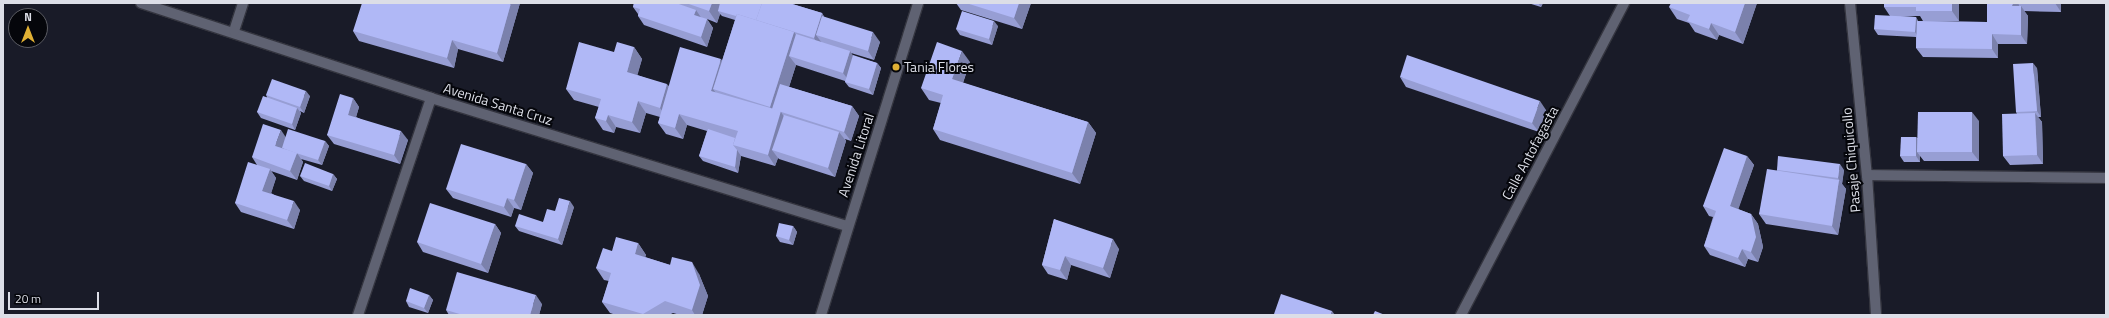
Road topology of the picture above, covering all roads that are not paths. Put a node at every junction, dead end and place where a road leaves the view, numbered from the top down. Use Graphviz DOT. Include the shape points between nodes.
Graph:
graph roads {
  1 [pos="141,3"];
  2 [pos="243,3"];
  3 [pos="918,3"];
  4 [pos="1624,3"];
  5 [pos="1850,3"];
  6 [pos="234,31"];
  7 [pos="431,98"];
  8 [pos="1867,175"];
  9 [pos="2106,178"];
  10 [pos="848,226"];
  11 [pos="358,315"];
  12 [pos="821,315"];
  13 [pos="1461,315"];
  14 [pos="1876,315"];
  1 -- 6 [label="street, Avenida Santa Cruz"];
  2 -- 6 [label="street"];
  3 -- 10 [label="street, Avenida Litoral"];
  4 -- 13 [label="street, Calle Antofagasta"];
  5 -- 8 [label="street, Pasaje Chiquicollo"];
  6 -- 7 [label="street, Avenida Santa Cruz"];
  7 -- 10 [label="street, Avenida Santa Cruz"];
  7 -- 11 [label="street"];
  8 -- 9 [label="street"];
  8 -- 14 [label="street, Pasaje Chiquicollo"];
  10 -- 12 [label="street, Avenida Litoral"];
}
